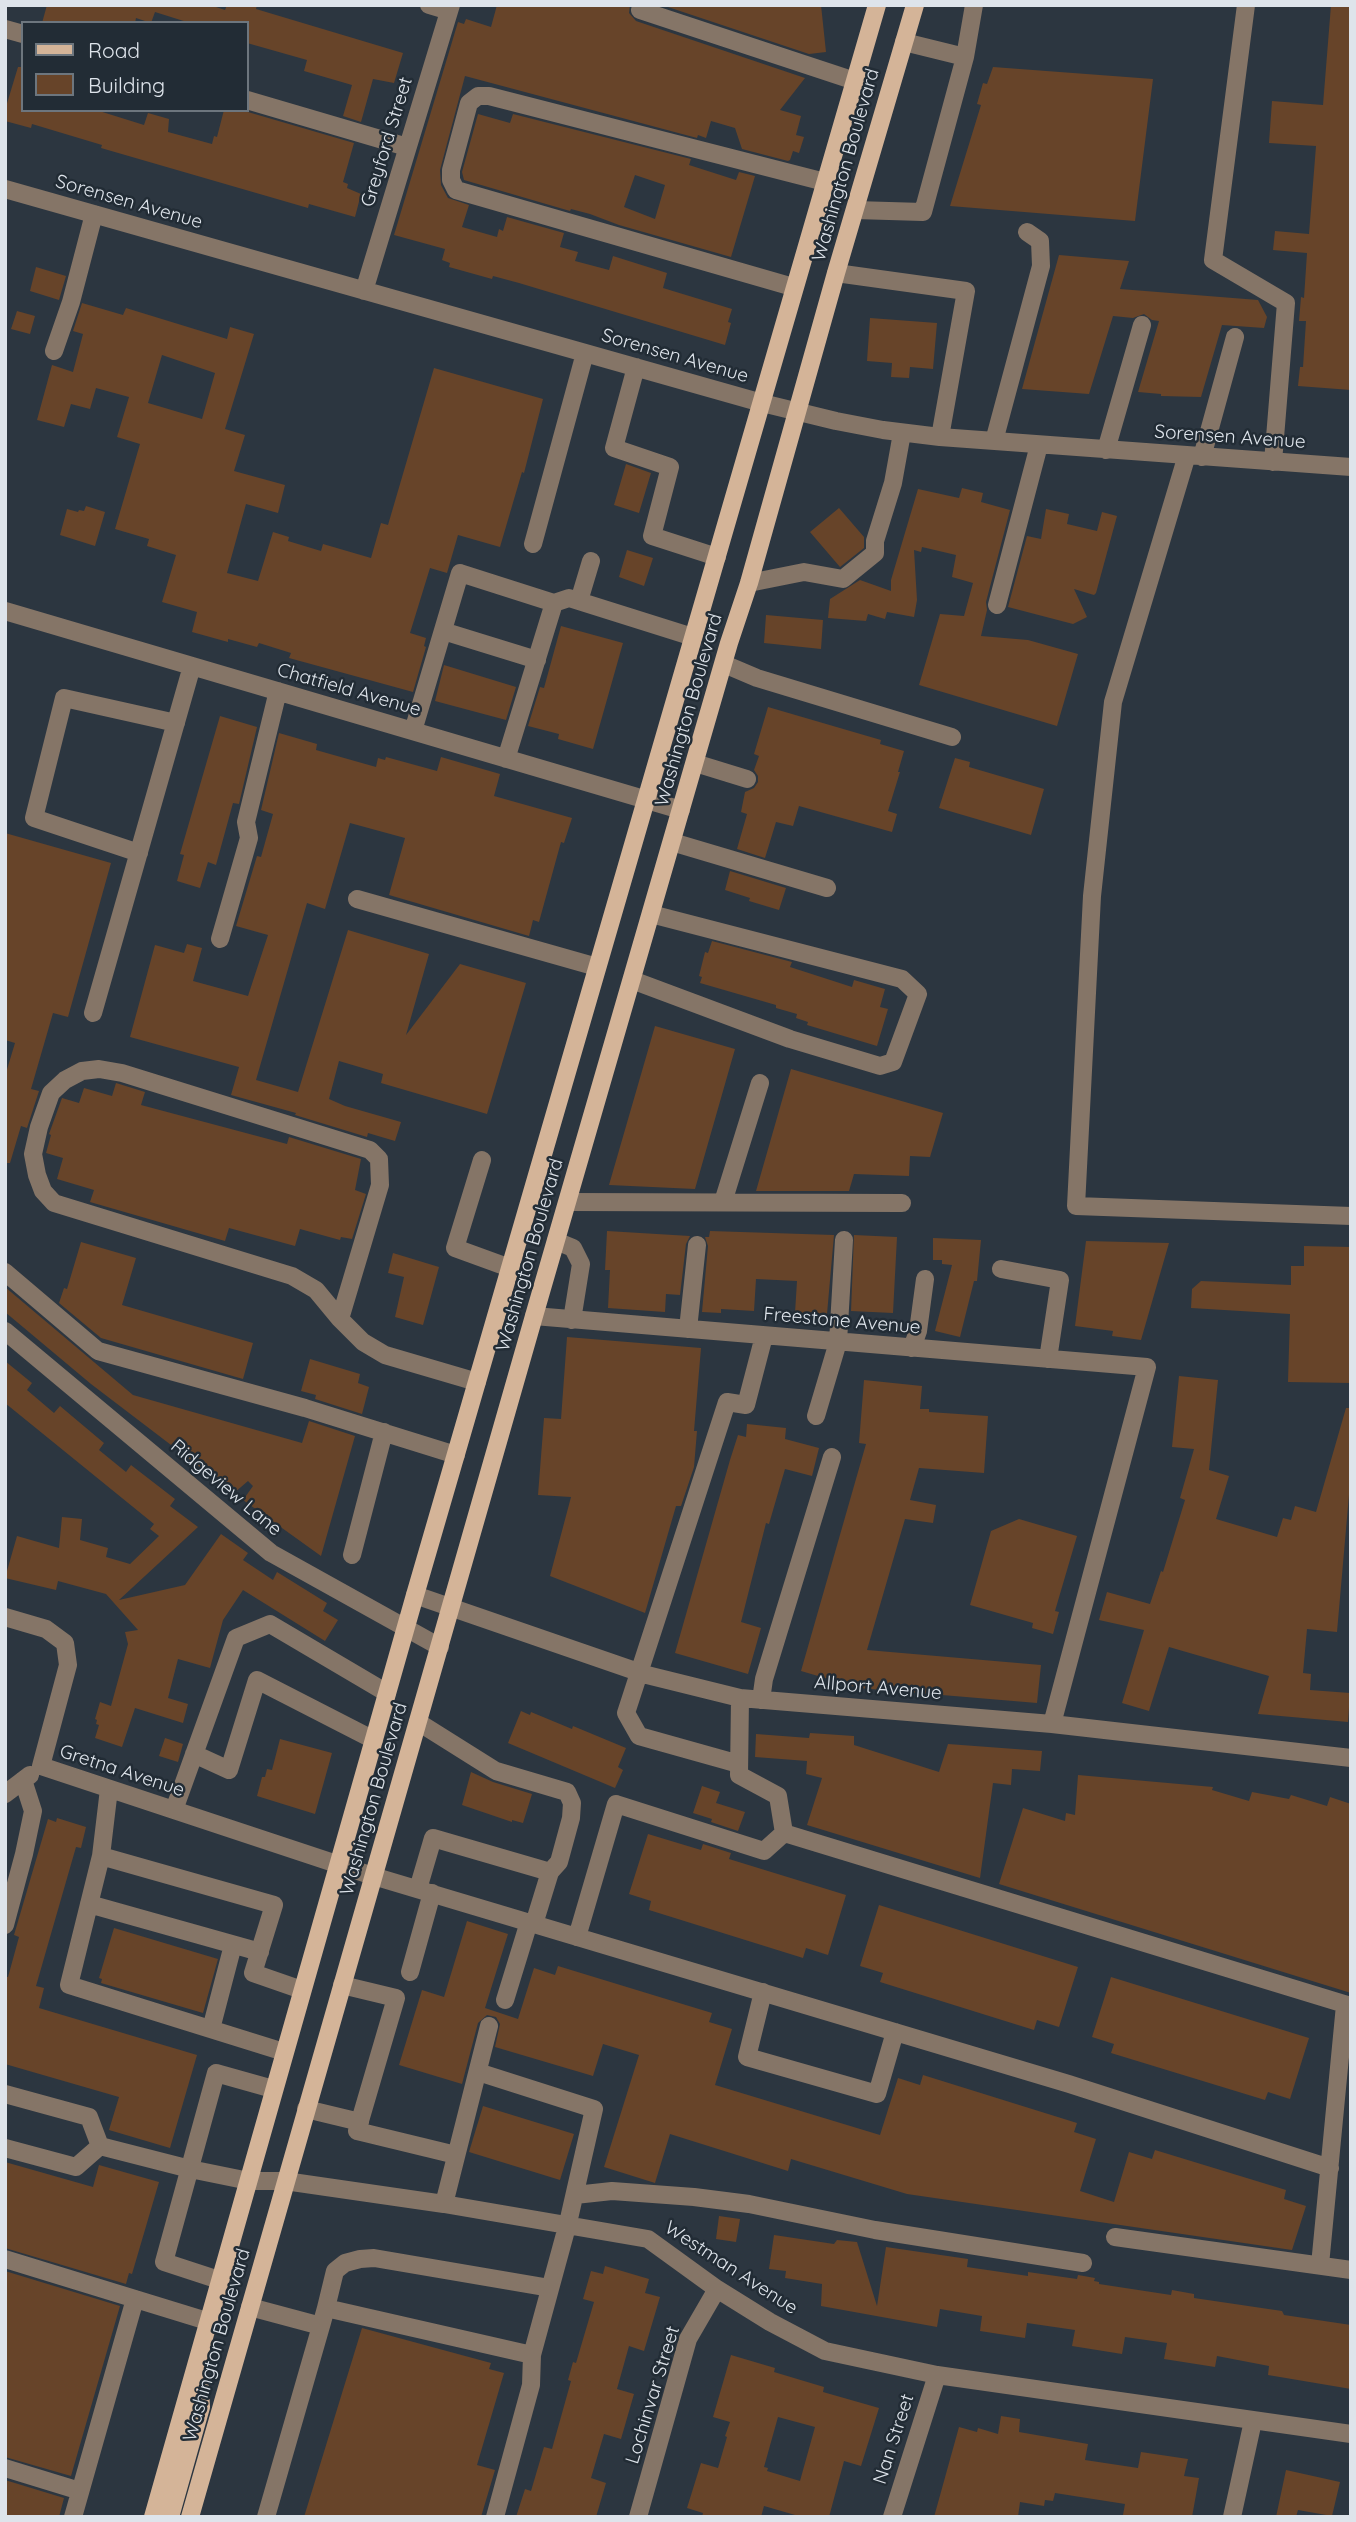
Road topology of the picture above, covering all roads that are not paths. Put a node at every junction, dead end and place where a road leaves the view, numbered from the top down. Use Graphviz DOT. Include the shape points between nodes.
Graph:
graph roads {
  1 [pos="429,5"];
  2 [pos="877,5"];
  3 [pos="915,5"];
  4 [pos="974,5"];
  5 [pos="1246,5"];
  6 [pos="450,8"];
  7 [pos="640,10"];
  8 [pos="904,42"];
  9 [pos="965,57"];
  10 [pos="855,81"];
  11 [pos="248,100"];
  12 [pos="407,147"];
  13 [pos="825,182"];
  14 [pos="5,190"];
  15 [pos="855,210"];
  16 [pos="94,214"];
  17 [pos="1027,232"];
  18 [pos="836,273"];
  19 [pos="793,288"];
  20 [pos="364,291"];
  21 [pos="1142,325"];
  22 [pos="1235,337"];
  23 [pos="54,351"];
  24 [pos="584,353"];
  25 [pos="636,367"];
  26 [pos="761,403"];
  27 [pos="797,412"];
  28 [pos="902,433"];
  29 [pos="940,437"];
  30 [pos="994,442"];
  31 [pos="1039,445"];
  32 [pos="1106,450"];
  33 [pos="1194,456"];
  34 [pos="1273,462"];
  35 [pos="1351,467"];
  36 [pos="534,544"];
  37 [pos="717,557"];
  38 [pos="591,561"];
  39 [pos="749,583"];
  40 [pos="579,601"];
  41 [pos="554,603"];
  42 [pos="998,605"];
  43 [pos="5,611"];
  44 [pos="443,631"];
  45 [pos="693,638"];
  46 [pos="537,660"];
  47 [pos="723,664"];
  48 [pos="192,666"];
  49 [pos="278,691"];
  50 [pos="176,723"];
  51 [pos="413,731"];
  52 [pos="952,737"];
  53 [pos="506,759"];
  54 [pos="695,763"];
  55 [pos="747,779"];
  56 [pos="646,800"];
  57 [pos="681,810"];
  58 [pos="672,842"];
  59 [pos="139,853"];
  60 [pos="827,888"];
  61 [pos="357,899"];
  62 [pos="651,914"];
  63 [pos="220,940"];
  64 [pos="597,967"];
  65 [pos="632,980"];
  66 [pos="93,1013"];
  67 [pos="760,1083"];
  68 [pos="482,1160"];
  69 [pos="568,1202"];
  70 [pos="723,1202"];
  71 [pos="902,1203"];
  72 [pos="1351,1216"];
  73 [pos="844,1240"];
  74 [pos="556,1241"];
  75 [pos="697,1245"];
  76 [pos="510,1268"];
  77 [pos="1001,1269"];
  78 [pos="5,1272"];
  79 [pos="925,1279"];
  80 [pos="534,1316"];
  81 [pos="340,1320"];
  82 [pos="572,1320"];
  83 [pos="688,1329"];
  84 [pos="5,1331"];
  85 [pos="764,1336"];
  86 [pos="838,1342"];
  87 [pos="912,1348"];
  88 [pos="1048,1359"];
  89 [pos="477,1382"];
  90 [pos="816,1416"];
  91 [pos="384,1432"];
  92 [pos="456,1455"];
  93 [pos="831,1457"];
  94 [pos="352,1555"];
  95 [pos="415,1595"];
  96 [pos="450,1608"];
  97 [pos="5,1617"];
  98 [pos="406,1628"];
  99 [pos="440,1647"];
  100 [pos="640,1673"];
  101 [pos="387,1693"];
  102 [pos="740,1698"];
  103 [pos="761,1700"];
  104 [pos="418,1722"];
  105 [pos="1052,1724"];
  106 [pos="374,1740"];
  107 [pos="194,1754"];
  108 [pos="1351,1758"];
  109 [pos="739,1764"];
  110 [pos="41,1766"];
  111 [pos="23,1780"];
  112 [pos="109,1789"];
  113 [pos="5,1794"];
  114 [pos="174,1810"];
  115 [pos="783,1833"];
  116 [pos="101,1856"];
  117 [pos="338,1864"];
  118 [pos="550,1872"];
  119 [pos="373,1876"];
  120 [pos="425,1891"];
  121 [pos="89,1904"];
  122 [pos="531,1923"];
  123 [pos="5,1925"];
  124 [pos="577,1937"];
  125 [pos="233,1945"];
  126 [pos="260,1952"];
  127 [pos="410,1972"];
  128 [pos="342,1985"];
  129 [pos="302,1990"];
  130 [pos="763,1992"];
  131 [pos="505,2000"];
  132 [pos="1348,2005"];
  133 [pos="489,2026"];
  134 [pos="211,2029"];
  135 [pos="895,2032"];
  136 [pos="284,2052"];
  137 [pos="478,2072"];
  138 [pos="273,2089"];
  139 [pos="5,2094"];
  140 [pos="306,2109"];
  141 [pos="360,2122"];
  142 [pos="100,2146"];
  143 [pos="5,2148"];
  144 [pos="456,2155"];
  145 [pos="190,2168"];
  146 [pos="1330,2168"];
  147 [pos="249,2180"];
  148 [pos="285,2181"];
  149 [pos="575,2195"];
  150 [pos="444,2204"];
  151 [pos="568,2223"];
  152 [pos="1115,2237"];
  153 [pos="5,2259"];
  154 [pos="1083,2263"];
  155 [pos="1320,2265"];
  156 [pos="1351,2270"];
  157 [pos="219,2280"];
  158 [pos="550,2288"];
  159 [pos="717,2289"];
  160 [pos="135,2299"];
  161 [pos="250,2307"];
  162 [pos="323,2317"];
  163 [pos="207,2321"];
  164 [pos="532,2355"];
  165 [pos="198,2361"];
  166 [pos="937,2375"];
  167 [pos="1252,2421"];
  168 [pos="1351,2434"];
  169 [pos="5,2469"];
  170 [pos="80,2491"];
  171 [pos="73,2517"];
  172 [pos="153,2517"];
  173 [pos="170,2517"];
  174 [pos="190,2517"];
  175 [pos="266,2517"];
  176 [pos="495,2517"];
  177 [pos="638,2517"];
  178 [pos="892,2517"];
  179 [pos="1232,2517"];
  1 -- 6 [label="street"];
  2 -- 10 [label="main road, Washington Boulevard"];
  3 -- 8 [label="main road, Washington Boulevard"];
  4 -- 9 [label="street"];
  5 -- 34 [label="street" via="1213,260 1286,303"];
  6 -- 12 [label="street, Greyford Street"];
  7 -- 10 [label="street"];
  8 -- 9 [label="street"];
  8 -- 15 [label="main road, Washington Boulevard"];
  9 -- 15 [label="street" via="922,212"];
  10 -- 13 [label="main road, Washington Boulevard"];
  11 -- 12 [label="street"];
  12 -- 20 [label="street, Greyford Street"];
  13 -- 19 [label="main road, Washington Boulevard"];
  13 -- 19 [label="street" via="489,96 478,96 469,103 451,170 456,190"];
  14 -- 16 [label="street, Sorensen Avenue"];
  15 -- 18 [label="main road, Washington Boulevard"];
  16 -- 20 [label="street, Sorensen Avenue"];
  16 -- 23 [label="street"];
  17 -- 30 [label="street" via="1040,241 1041,266"];
  18 -- 27 [label="main road, Washington Boulevard"];
  18 -- 29 [label="street" via="966,291"];
  19 -- 26 [label="main road, Washington Boulevard"];
  20 -- 24 [label="street, Sorensen Avenue"];
  21 -- 32 [label="street"];
  22 -- 33 [label="street"];
  24 -- 25 [label="street, Sorensen Avenue"];
  24 -- 36 [label="street"];
  25 -- 26 [label="street, Sorensen Avenue"];
  25 -- 37 [label="street" via="614,448 670,467 652,536"];
  26 -- 27 [label="street, Sorensen Avenue"];
  26 -- 37 [label="main road, Washington Boulevard"];
  27 -- 28 [label="street, Sorensen Avenue"];
  27 -- 39 [label="main road, Washington Boulevard"];
  28 -- 29 [label="street, Sorensen Avenue"];
  28 -- 39 [label="street" via="875,553 843,579 804,572"];
  29 -- 30 [label="street, Sorensen Avenue"];
  30 -- 31 [label="street, Sorensen Avenue"];
  31 -- 32 [label="street, Sorensen Avenue"];
  31 -- 42 [label="street"];
  32 -- 33 [label="street, Sorensen Avenue"];
  33 -- 34 [label="street, Sorensen Avenue"];
  33 -- 72 [label="street" via="1113,702 1092,896 1076,1206"];
  34 -- 35 [label="street, Sorensen Avenue"];
  37 -- 45 [label="main road, Washington Boulevard"];
  38 -- 40 [label="street"];
  39 -- 47 [label="main road, Washington Boulevard"];
  40 -- 41 [label="street" via="569,598"];
  40 -- 45 [label="street"];
  41 -- 44 [label="street" via="460,573"];
  41 -- 46 [label="street"];
  43 -- 48 [label="street, Chatfield Avenue"];
  44 -- 46 [label="street"];
  44 -- 51 [label="street"];
  45 -- 56 [label="main road, Washington Boulevard"];
  46 -- 53 [label="street"];
  47 -- 52 [label="street"];
  47 -- 54 [label="main road, Washington Boulevard"];
  48 -- 49 [label="street, Chatfield Avenue"];
  48 -- 50 [label="street"];
  49 -- 51 [label="street, Chatfield Avenue"];
  49 -- 63 [label="street" via="246,822 249,838"];
  50 -- 59 [label="street"];
  50 -- 59 [label="street" via="64,698 34,818"];
  51 -- 53 [label="street, Chatfield Avenue"];
  53 -- 56 [label="street, Chatfield Avenue"];
  54 -- 55 [label="street"];
  54 -- 57 [label="main road, Washington Boulevard"];
  56 -- 57 [label="street, Chatfield Avenue"];
  56 -- 64 [label="main road, Washington Boulevard"];
  57 -- 58 [label="main road, Washington Boulevard"];
  58 -- 60 [label="street"];
  58 -- 62 [label="main road, Washington Boulevard"];
  59 -- 66 [label="street"];
  61 -- 64 [label="street"];
  62 -- 65 [label="main road, Washington Boulevard"];
  62 -- 65 [label="street" via="902,979 918,994 893,1062 880,1066 790,1039"];
  64 -- 76 [label="main road, Washington Boulevard"];
  65 -- 69 [label="main road, Washington Boulevard"];
  67 -- 70 [label="street"];
  68 -- 76 [label="street" via="455,1248"];
  69 -- 70 [label="street"];
  69 -- 74 [label="main road, Washington Boulevard"];
  70 -- 71 [label="street"];
  73 -- 86 [label="street"];
  74 -- 80 [label="main road, Washington Boulevard"];
  74 -- 82 [label="street" via="573,1248 581,1265"];
  75 -- 83 [label="street"];
  76 -- 89 [label="main road, Washington Boulevard"];
  77 -- 88 [label="street" via="1060,1280"];
  78 -- 91 [label="street" via="98,1351"];
  79 -- 87 [label="street"];
  80 -- 82 [label="street, Freestone Avenue"];
  80 -- 96 [label="main road, Washington Boulevard"];
  81 -- 81 [label="street" via="324,1298 304,1282 54,1203 43,1191 33,1154 51,1093 82,1071 122,1073 370,1150 379,1159 380,1185"];
  81 -- 89 [label="street" via="385,1355"];
  82 -- 83 [label="street, Freestone Avenue"];
  83 -- 85 [label="street, Freestone Avenue"];
  84 -- 98 [label="street, Ridgeview Lane" via="271,1553"];
  85 -- 86 [label="street, Freestone Avenue"];
  85 -- 100 [label="street" via="746,1405 727,1402"];
  86 -- 87 [label="street, Freestone Avenue"];
  86 -- 90 [label="street"];
  87 -- 88 [label="street, Freestone Avenue"];
  88 -- 105 [label="street, Freestone Avenue" via="1147,1367"];
  89 -- 92 [label="main road, Washington Boulevard"];
  91 -- 92 [label="street"];
  91 -- 94 [label="street"];
  92 -- 95 [label="main road, Washington Boulevard"];
  93 -- 103 [label="street"];
  95 -- 96 [label="street, Allport Avenue"];
  95 -- 98 [label="main road, Washington Boulevard"];
  96 -- 99 [label="main road, Washington Boulevard"];
  96 -- 100 [label="street, Allport Avenue"];
  97 -- 110 [label="street, Gretna Avenue" via="46,1629 65,1643 68,1665"];
  98 -- 99 [label="street, Ridgeview Lane"];
  98 -- 101 [label="main road, Washington Boulevard"];
  99 -- 104 [label="main road, Washington Boulevard"];
  100 -- 102 [label="street, Allport Avenue"];
  100 -- 109 [label="street" via="626,1713 639,1736"];
  101 -- 106 [label="main road, Washington Boulevard"];
  101 -- 107 [label="street" via="270,1625 236,1638"];
  102 -- 103 [label="street, Allport Avenue"];
  102 -- 109 [label="street"];
  103 -- 105 [label="street, Allport Avenue"];
  104 -- 118 [label="street" via="496,1771 567,1792 571,1818 559,1862"];
  104 -- 119 [label="main road, Washington Boulevard"];
  105 -- 108 [label="street, Allport Avenue"];
  106 -- 107 [label="street" via="257,1680 229,1770"];
  106 -- 117 [label="main road, Washington Boulevard"];
  107 -- 114 [label="street"];
  109 -- 115 [label="street" via="739,1775 778,1796"];
  110 -- 111 [label="street"];
  110 -- 112 [label="street, Gretna Avenue"];
  111 -- 113 [label="street"];
  111 -- 123 [label="street" via="33,1811"];
  112 -- 114 [label="street, Gretna Avenue"];
  112 -- 116 [label="street"];
  114 -- 117 [label="street, Gretna Avenue"];
  115 -- 124 [label="street" via="764,1851 616,1804"];
  115 -- 132 [label="street"];
  116 -- 121 [label="street"];
  116 -- 126 [label="street" via="274,1905"];
  117 -- 119 [label="street, Gretna Avenue"];
  117 -- 129 [label="main road, Washington Boulevard"];
  118 -- 120 [label="street" via="433,1838"];
  118 -- 122 [label="street"];
  119 -- 120 [label="street, Gretna Avenue"];
  119 -- 128 [label="main road, Washington Boulevard"];
  120 -- 122 [label="street, Gretna Avenue"];
  120 -- 127 [label="street"];
  121 -- 125 [label="street"];
  121 -- 134 [label="street" via="69,1985"];
  122 -- 124 [label="street, Gretna Avenue"];
  122 -- 131 [label="street"];
  124 -- 130 [label="street, Gretna Avenue"];
  125 -- 126 [label="street"];
  125 -- 134 [label="street"];
  126 -- 129 [label="street" via="253,1973"];
  128 -- 140 [label="main road, Washington Boulevard"];
  128 -- 141 [label="street" via="396,1998"];
  129 -- 136 [label="main road, Washington Boulevard"];
  130 -- 135 [label="street, Gretna Avenue"];
  130 -- 135 [label="street" via="747,2057 877,2094"];
  132 -- 146 [label="street"];
  133 -- 137 [label="street"];
  134 -- 136 [label="street"];
  135 -- 146 [label="street, Gretna Avenue"];
  136 -- 138 [label="main road, Washington Boulevard"];
  137 -- 144 [label="street"];
  137 -- 149 [label="street" via="594,2109"];
  138 -- 145 [label="street" via="216,2073"];
  138 -- 147 [label="main road, Washington Boulevard"];
  139 -- 142 [label="street" via="89,2117"];
  140 -- 141 [label="street"];
  140 -- 148 [label="main road, Washington Boulevard"];
  141 -- 144 [label="street" via="357,2131"];
  142 -- 143 [label="street" via="76,2167"];
  142 -- 145 [label="street, Westman Avenue"];
  144 -- 150 [label="street"];
  145 -- 147 [label="street, Westman Avenue"];
  145 -- 157 [label="street" via="164,2262"];
  146 -- 155 [label="street"];
  147 -- 148 [label="street, Westman Avenue"];
  147 -- 157 [label="main road, Washington Boulevard"];
  148 -- 150 [label="street, Westman Avenue"];
  148 -- 161 [label="main road, Washington Boulevard"];
  149 -- 151 [label="street"];
  149 -- 154 [label="street" via="612,2191 749,2204 875,2230"];
  150 -- 151 [label="street, Westman Avenue"];
  151 -- 158 [label="street"];
  151 -- 159 [label="street, Westman Avenue" via="648,2239"];
  152 -- 155 [label="street"];
  153 -- 160 [label="street"];
  155 -- 156 [label="street"];
  157 -- 163 [label="main road, Washington Boulevard"];
  158 -- 162 [label="street" via="360,2259 335,2270"];
  158 -- 164 [label="street"];
  159 -- 166 [label="street, Westman Avenue" via="825,2351"];
  159 -- 177 [label="street, Lochinvar Street" via="688,2339"];
  160 -- 163 [label="street"];
  160 -- 170 [label="street"];
  161 -- 162 [label="street"];
  161 -- 174 [label="main road, Washington Boulevard"];
  162 -- 164 [label="street"];
  162 -- 175 [label="street"];
  163 -- 165 [label="main road, Washington Boulevard"];
  164 -- 176 [label="street" via="531,2385"];
  165 -- 172 [label="main road, Washington Boulevard"];
  165 -- 173 [label="main road" via="201,2407"];
  166 -- 167 [label="street, Westman Avenue"];
  166 -- 178 [label="street, Nan Street"];
  167 -- 168 [label="street, Westman Avenue"];
  167 -- 179 [label="street"];
  169 -- 170 [label="street"];
  170 -- 171 [label="street"];
}
